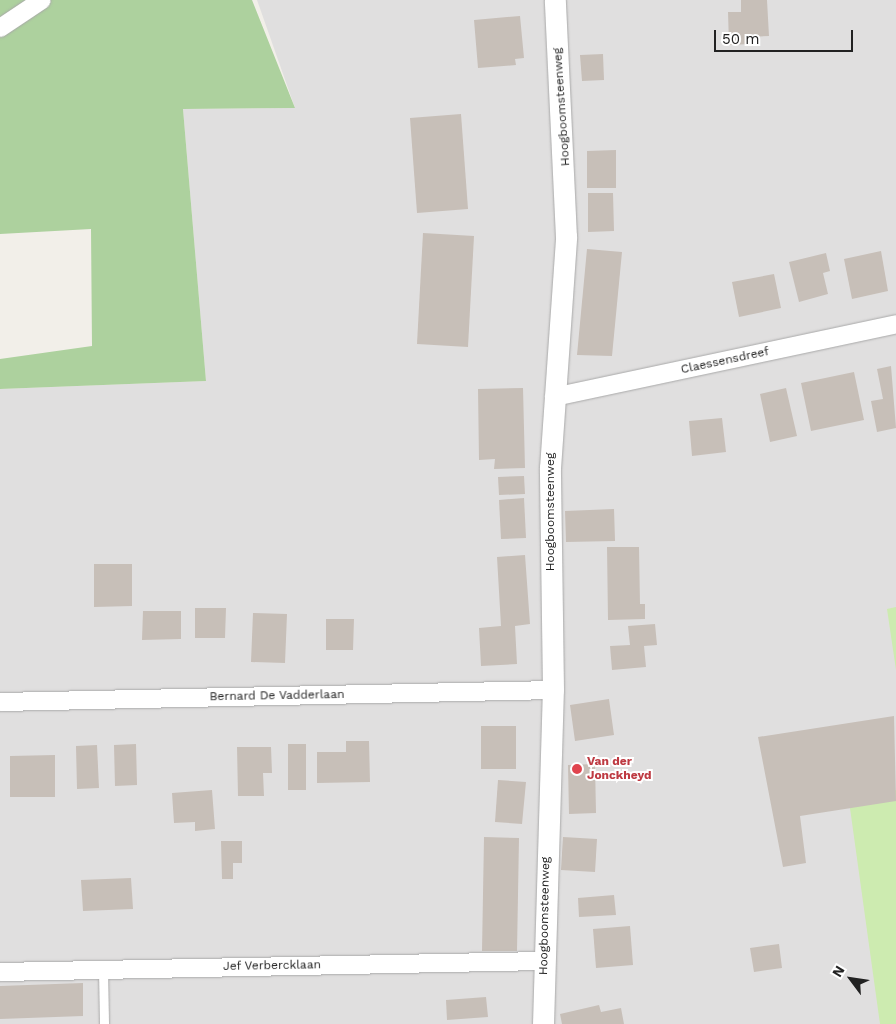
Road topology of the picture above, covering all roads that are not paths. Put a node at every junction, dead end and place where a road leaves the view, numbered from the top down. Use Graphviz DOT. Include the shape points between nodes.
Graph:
graph roads {
  1 [pos="42,0"];
  2 [pos="554,0"];
  3 [pos="0,28"];
  4 [pos="896,324"];
  5 [pos="554,397"];
  6 [pos="553,690"];
  7 [pos="0,702"];
  8 [pos="544,961"];
  9 [pos="103,970"];
  10 [pos="0,972"];
  11 [pos="104,1024"];
  12 [pos="543,1024"];
  1 -- 3 [label="street"];
  2 -- 5 [label="street, Hoogboomsteenweg" via="566,185"];
  4 -- 5 [label="street, Claessensdreef"];
  5 -- 6 [label="street, Hoogboomsteenweg" via="550,468"];
  6 -- 7 [label="street, Bernard De Vadderlaan"];
  6 -- 8 [label="street, Hoogboomsteenweg"];
  8 -- 9 [label="street, Jef Verbercklaan"];
  8 -- 12 [label="street, Hoogboomsteenweg"];
  9 -- 10 [label="street, Jef Verbercklaan"];
  9 -- 11 [label="lane"];
}
